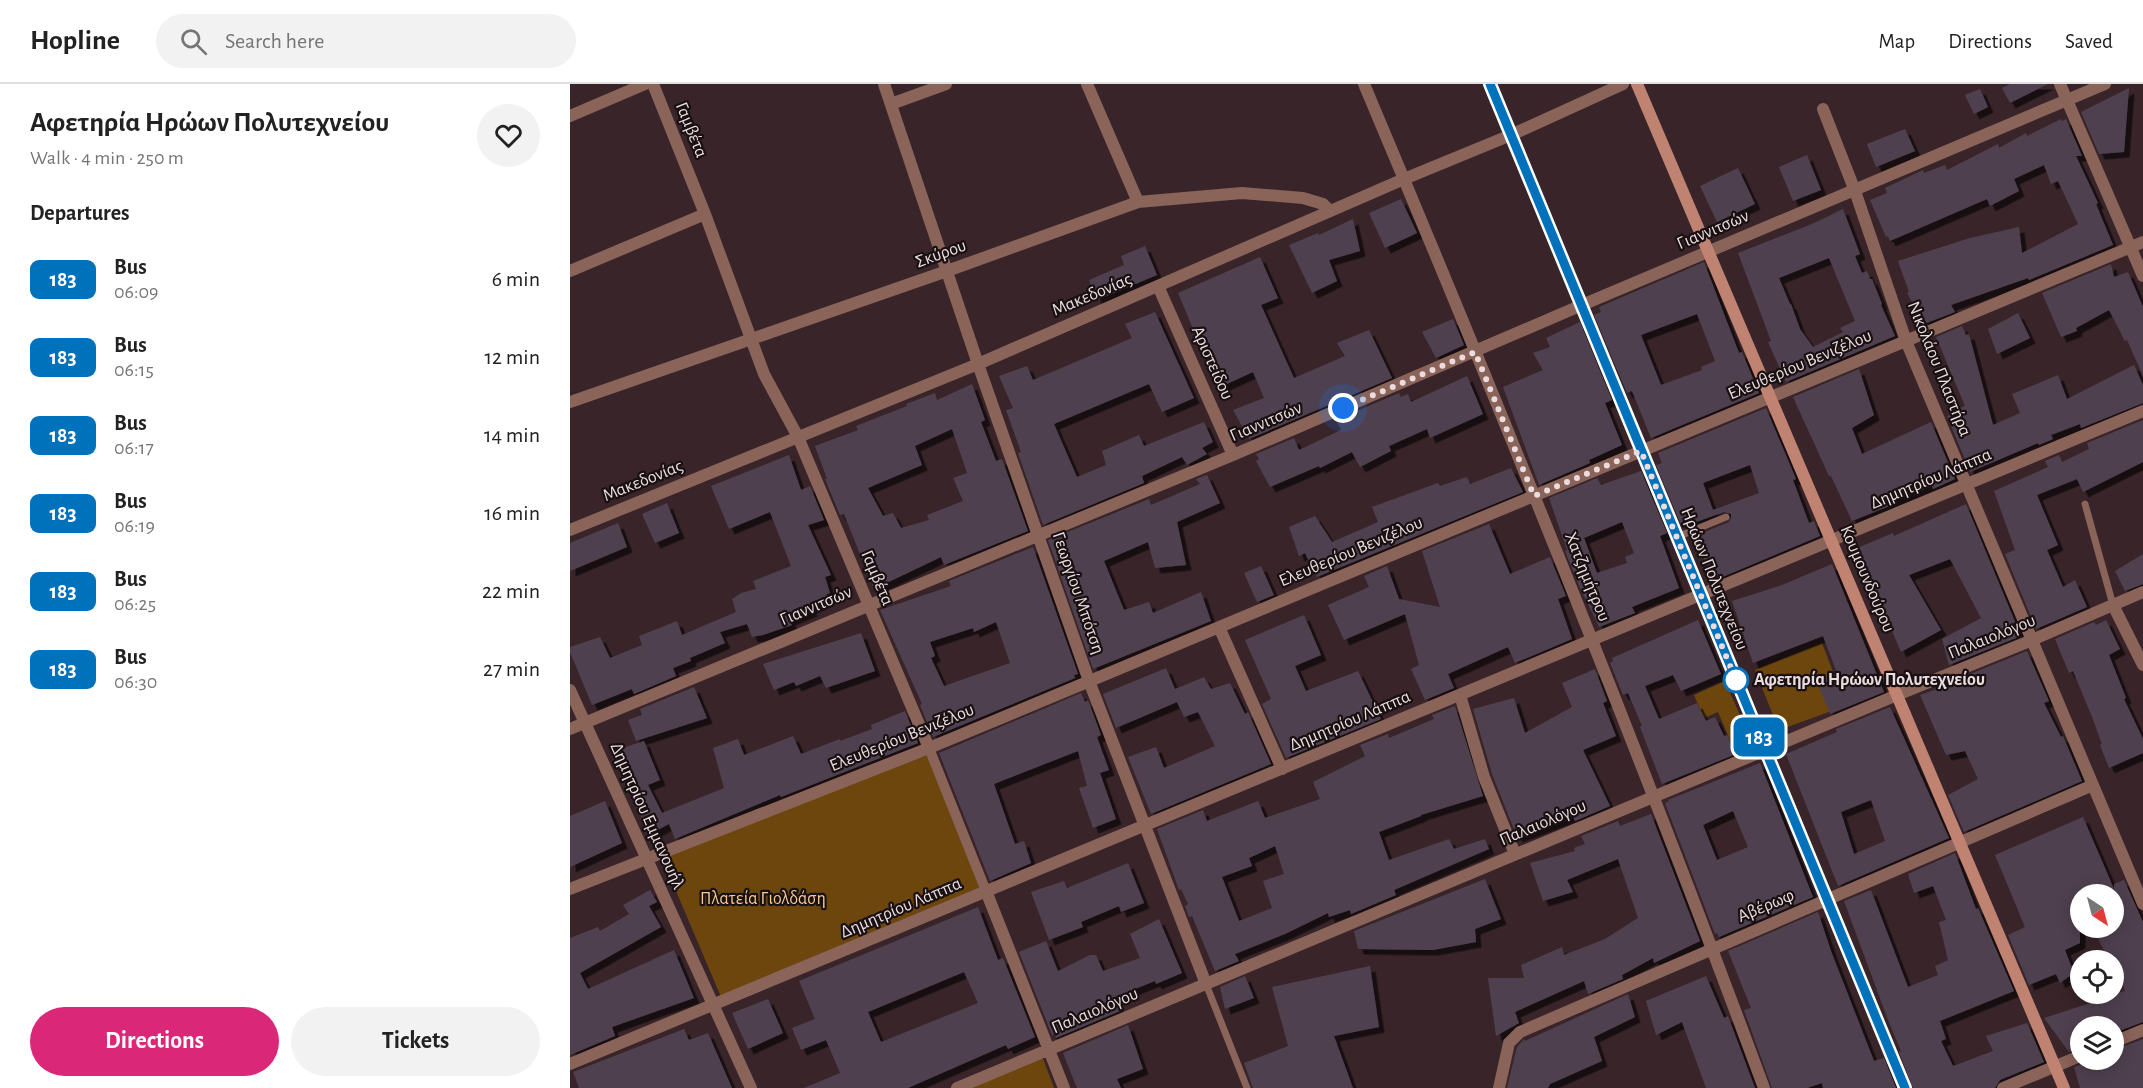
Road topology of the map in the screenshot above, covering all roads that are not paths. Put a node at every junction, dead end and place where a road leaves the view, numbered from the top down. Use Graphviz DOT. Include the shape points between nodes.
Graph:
graph roads {
  1 [pos="645,84"];
  2 [pos="653,84"];
  3 [pos="884,84"];
  4 [pos="946,84"];
  5 [pos="1087,84"];
  6 [pos="1364,84"];
  7 [pos="1490,84"];
  8 [pos="1623,84"];
  9 [pos="1637,84"];
  10 [pos="2060,84"];
  11 [pos="2105,84"];
  12 [pos="2067,100"];
  13 [pos="891,105"];
  14 [pos="1823,109"];
  15 [pos="570,116"];
  16 [pos="1511,135"];
  17 [pos="1404,179"];
  18 [pos="1855,191"];
  19 [pos="1138,202"];
  20 [pos="1330,211"];
  21 [pos="705,214"];
  22 [pos="2143,242"];
  23 [pos="2131,247"];
  24 [pos="1708,252"];
  25 [pos="570,271"];
  26 [pos="947,271"];
  27 [pos="2143,276"];
  28 [pos="1158,286"];
  29 [pos="1582,305"];
  30 [pos="751,340"];
  31 [pos="1906,341"];
  32 [pos="1475,352"];
  33 [pos="978,364"];
  34 [pos="1770,397"];
  35 [pos="570,402"];
  36 [pos="2143,411"];
  37 [pos="798,437"];
  38 [pos="1641,451"];
  39 [pos="1233,456"];
  40 [pos="1967,484"];
  41 [pos="1534,496"];
  42 [pos="2085,504"];
  43 [pos="1725,517"];
  44 [pos="570,530"];
  45 [pos="1040,536"];
  46 [pos="1677,537"];
  47 [pos="1831,540"];
  48 [pos="2143,592"];
  49 [pos="1700,595"];
  50 [pos="868,604"];
  51 [pos="2113,605"];
  52 [pos="1218,627"];
  53 [pos="1593,640"];
  54 [pos="2032,640"];
  55 [pos="2143,664"];
  56 [pos="1089,681"];
  57 [pos="570,690"];
  58 [pos="1460,695"];
  59 [pos="1897,695"];
  60 [pos="585,722"];
  61 [pos="570,729"];
  62 [pos="929,748"];
  63 [pos="1765,750"];
  64 [pos="1282,769"];
  65 [pos="2093,784"];
  66 [pos="1655,796"];
  67 [pos="1145,826"];
  68 [pos="1959,841"];
  69 [pos="1515,854"];
  70 [pos="646,859"];
  71 [pos="570,889"];
  72 [pos="986,891"];
  73 [pos="1828,899"];
  74 [pos="2143,904"];
  75 [pos="1713,948"];
  76 [pos="1206,984"];
  77 [pos="713,1005"];
  78 [pos="2143,1030"];
  79 [pos="2124,1038"];
  80 [pos="1049,1049"];
  81 [pos="2070,1060"];
  82 [pos="570,1064"];
  83 [pos="2055,1066"];
  84 [pos="751,1088"];
  85 [pos="957,1088"];
  86 [pos="1064,1088"];
  87 [pos="1247,1088"];
  88 [pos="1499,1088"];
  89 [pos="1764,1088"];
  90 [pos="1905,1088"];
  91 [pos="2003,1088"];
  92 [pos="2064,1088"];
  1 -- 15 [label="street"];
  2 -- 21 [label="street, Γαμβέτα"];
  3 -- 13 [label="street, Γεωργίου Μπότση"];
  4 -- 13 [label="street"];
  5 -- 19 [label="street"];
  6 -- 17 [label="street, Χατζημήτρου"];
  7 -- 16 [label="main road, Ηρώων Πολυτεχνείου"];
  8 -- 16 [label="street, Μακεδονίας"];
  9 -- 24 [label="main road, Κουμουνδούρου"];
  10 -- 12 [label="street"];
  11 -- 12 [label="street, Γιαννιτσών"];
  12 -- 18 [label="street, Γιαννιτσών"];
  12 -- 23 [label="street"];
  13 -- 26 [label="street, Γεωργίου Μπότση"];
  14 -- 18 [label="street, Νικολάου Πλαστήρα"];
  16 -- 17 [label="street, Μακεδονίας"];
  16 -- 29 [label="main road, Ηρώων Πολυτεχνείου"];
  17 -- 20 [label="street, Μακεδονίας"];
  17 -- 32 [label="street, Χατζημήτρου"];
  18 -- 24 [label="street, Γιαννιτσών"];
  18 -- 31 [label="street, Νικολάου Πλαστήρα"];
  19 -- 20 [label="street, Σκύρου" via="1242,193 1303,198 1323,204"];
  19 -- 26 [label="street, Σκύρου"];
  20 -- 28 [label="street, Μακεδονίας"];
  21 -- 25 [label="street"];
  21 -- 30 [label="street, Γαμβέτα"];
  22 -- 23 [label="street, Ελευθερίου Βενιζέλου"];
  23 -- 27 [label="street"];
  23 -- 31 [label="street, Ελευθερίου Βενιζέλου"];
  24 -- 29 [label="street, Γιαννιτσών"];
  24 -- 34 [label="main road, Κουμουνδούρου"];
  26 -- 30 [label="street, Σκύρου"];
  26 -- 33 [label="street, Γεωργίου Μπότση"];
  28 -- 33 [label="street, Μακεδονίας"];
  28 -- 39 [label="street, Αριστείδου"];
  29 -- 32 [label="street, Γιαννιτσών"];
  29 -- 38 [label="main road, Ηρώων Πολυτεχνείου"];
  30 -- 35 [label="street, Σκύρου"];
  30 -- 37 [label="street, Γαμβέτα" via="764,374"];
  31 -- 34 [label="street, Ελευθερίου Βενιζέλου"];
  31 -- 40 [label="street, Νικολάου Πλαστήρα"];
  32 -- 39 [label="street, Γιαννιτσών"];
  32 -- 41 [label="street, Χατζημήτρου"];
  33 -- 37 [label="street, Μακεδονίας"];
  33 -- 45 [label="street, Γεωργίου Μπότση"];
  34 -- 38 [label="street, Ελευθερίου Βενιζέλου"];
  34 -- 47 [label="main road, Κουμουνδούρου"];
  36 -- 40 [label="street, Δημητρίου Λάππα"];
  37 -- 44 [label="street, Μακεδονίας"];
  37 -- 50 [label="street, Γαμβέτα"];
  38 -- 41 [label="street, Ελευθερίου Βενιζέλου"];
  38 -- 46 [label="main road, Ηρώων Πολυτεχνείου"];
  39 -- 45 [label="street, Γιαννιτσών"];
  40 -- 47 [label="street, Δημητρίου Λάππα"];
  40 -- 54 [label="street, Νικολάου Πλαστήρα"];
  41 -- 52 [label="street, Ελευθερίου Βενιζέλου"];
  41 -- 53 [label="street, Χατζημήτρου"];
  42 -- 51 [label="lane"];
  43 -- 46 [label="lane"];
  45 -- 50 [label="street, Γιαννιτσών"];
  45 -- 56 [label="street, Γεωργίου Μπότση"];
  46 -- 49 [label="main road, Ηρώων Πολυτεχνείου"];
  47 -- 49 [label="street, Δημητρίου Λάππα"];
  47 -- 59 [label="main road, Κουμουνδούρου"];
  48 -- 51 [label="street, Παλαιολόγου"];
  49 -- 53 [label="street, Δημητρίου Λάππα"];
  49 -- 63 [label="main road, Ηρώων Πολυτεχνείου"];
  50 -- 60 [label="street, Γιαννιτσών"];
  50 -- 62 [label="street, Γαμβέτα"];
  51 -- 54 [label="street, Παλαιολόγου"];
  51 -- 55 [label="street"];
  52 -- 56 [label="street, Ελευθερίου Βενιζέλου"];
  52 -- 64 [label="street"];
  53 -- 58 [label="street, Δημητρίου Λάππα"];
  53 -- 66 [label="street, Χατζημήτρου"];
  54 -- 59 [label="street, Παλαιολόγου"];
  54 -- 65 [label="street, Νικολάου Πλαστήρα"];
  56 -- 62 [label="street, Ελευθερίου Βενιζέλου"];
  56 -- 67 [label="street, Γεωργίου Μπότση"];
  57 -- 60 [label="street, Δημητρίου Εμμανουήλ"];
  58 -- 64 [label="street, Δημητρίου Λάππα"];
  58 -- 69 [label="street" via="1484,777"];
  59 -- 63 [label="street, Παλαιολόγου"];
  59 -- 68 [label="main road, Κουμουνδούρου"];
  60 -- 61 [label="street, Γιαννιτσών"];
  60 -- 70 [label="street, Δημητρίου Εμμανουήλ"];
  62 -- 70 [label="street, Ελευθερίου Βενιζέλου"];
  62 -- 72 [label="street, Γαμβέτα"];
  63 -- 66 [label="street, Παλαιολόγου"];
  63 -- 73 [label="main road, Ηρώων Πολυτεχνείου"];
  64 -- 67 [label="street, Δημητρίου Λάππα"];
  65 -- 68 [label="street, Αβέρωφ"];
  65 -- 74 [label="street, Νικολάου Πλαστήρα"];
  66 -- 69 [label="street, Παλαιολόγου"];
  66 -- 75 [label="street, Χατζημήτρου"];
  67 -- 72 [label="street, Δημητρίου Λάππα"];
  67 -- 76 [label="street, Γεωργίου Μπότση"];
  68 -- 73 [label="street, Αβέρωφ"];
  68 -- 83 [label="main road, Κουμουνδούρου"];
  69 -- 76 [label="street, Παλαιολόγου"];
  70 -- 71 [label="street, Ελευθερίου Βενιζέλου"];
  70 -- 77 [label="street, Δημητρίου Εμμανουήλ"];
  72 -- 77 [label="street, Δημητρίου Λάππα"];
  72 -- 80 [label="street, Γαμβέτα"];
  73 -- 75 [label="street, Αβέρωφ"];
  73 -- 90 [label="main road, Ηρώων Πολυτεχνείου"];
  75 -- 88 [label="street, Αβέρωφ" via="1520,1032 1509,1043"];
  75 -- 89 [label="street, Χατζημήτρου"];
  76 -- 80 [label="street, Παλαιολόγου"];
  76 -- 87 [label="lane, Γεωργίου Μπότση"];
  77 -- 82 [label="street, Δημητρίου Λάππα"];
  77 -- 84 [label="street, Δημητρίου Εμμανουήλ"];
  78 -- 79 [label="street"];
  80 -- 85 [label="street, Παλαιολόγου"];
  80 -- 86 [label="street, Γαμβέτα"];
  81 -- 83 [label="street"];
  83 -- 91 [label="street"];
  83 -- 92 [label="main road, Κουμουνδούρου"];
}
